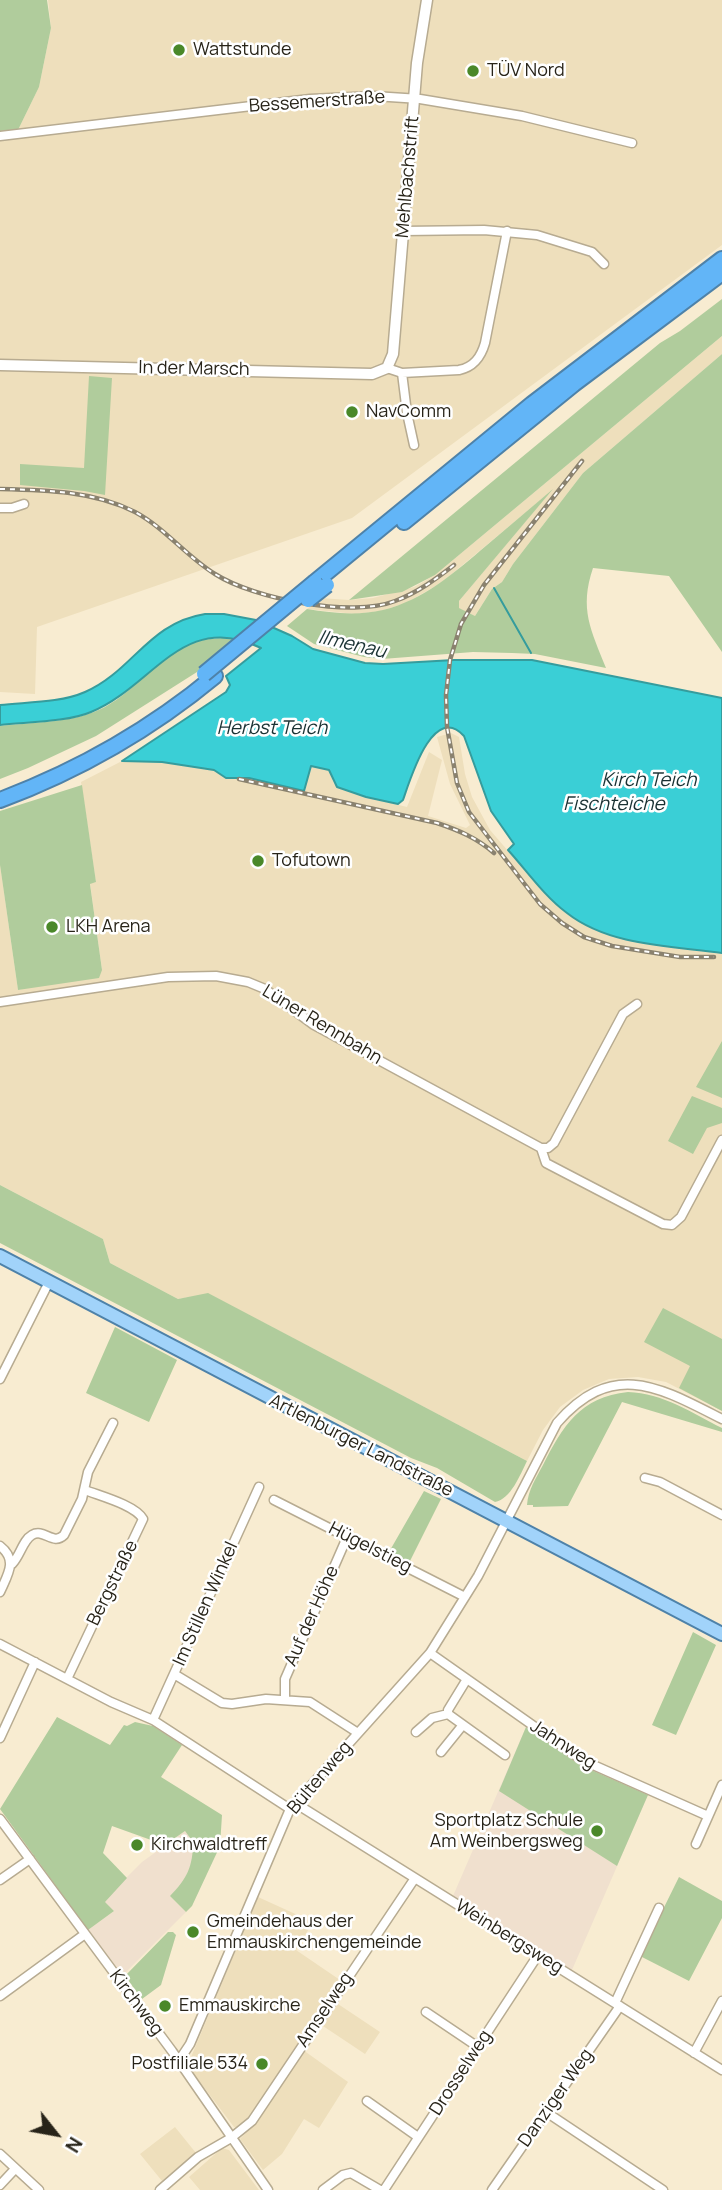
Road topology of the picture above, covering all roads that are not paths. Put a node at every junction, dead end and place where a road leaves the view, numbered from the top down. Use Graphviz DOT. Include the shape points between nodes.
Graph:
graph roads {
  1 [pos="427,0"];
  2 [pos="414,99"];
  3 [pos="0,136"];
  4 [pos="632,144"];
  5 [pos="403,231"];
  6 [pos="508,231"];
  7 [pos="722,259"];
  8 [pos="604,264"];
  9 [pos="722,273"];
  10 [pos="0,365"];
  11 [pos="387,368"];
  12 [pos="402,373"];
  13 [pos="414,445"];
  14 [pos="24,504"];
  15 [pos="0,508"];
  16 [pos="321,583"];
  17 [pos="210,675"];
  18 [pos="0,790"];
  19 [pos="0,800"];
  20 [pos="0,1002"];
  21 [pos="637,1004"];
  22 [pos="722,1140"];
  23 [pos="541,1148"];
  24 [pos="0,1256"];
  25 [pos="49,1282"];
  26 [pos="0,1379"];
  27 [pos="722,1419"];
  28 [pos="113,1423"];
  29 [pos="645,1478"];
  30 [pos="260,1487"];
  31 [pos="85,1490"];
  32 [pos="274,1500"];
  33 [pos="722,1502"];
  34 [pos="719,1513"];
  35 [pos="506,1521"];
  36 [pos="348,1535"];
  37 [pos="0,1546"];
  38 [pos="12,1564"];
  39 [pos="0,1592"];
  40 [pos="465,1597"];
  41 [pos="722,1634"];
  42 [pos="0,1644"];
  43 [pos="430,1653"];
  44 [pos="35,1662"];
  45 [pos="174,1674"];
  46 [pos="67,1679"];
  47 [pos="467,1679"];
  48 [pos="285,1699"];
  49 [pos="448,1714"];
  50 [pos="152,1720"];
  51 [pos="462,1726"];
  52 [pos="416,1732"];
  53 [pos="358,1733"];
  54 [pos="0,1738"];
  55 [pos="441,1752"];
  56 [pos="505,1755"];
  57 [pos="722,1785"];
  58 [pos="293,1806"];
  59 [pos="708,1816"];
  60 [pos="0,1819"];
  61 [pos="696,1844"];
  62 [pos="30,1859"];
  63 [pos="415,1878"];
  64 [pos="0,1880"];
  65 [pos="659,1908"];
  66 [pos="85,1934"];
  67 [pos="538,1955"];
  68 [pos="0,1996"];
  69 [pos="722,2001"];
  70 [pos="617,2005"];
  71 [pos="426,2012"];
  72 [pos="478,2047"];
  73 [pos="694,2053"];
  74 [pos="178,2062"];
  75 [pos="722,2070"];
  76 [pos="367,2101"];
  77 [pos="546,2112"];
  78 [pos="418,2137"];
  79 [pos="232,2138"];
  80 [pos="0,2154"];
  81 [pos="15,2169"];
  82 [pos="0,2185"];
  83 [pos="39,2190"];
  84 [pos="160,2190"];
  85 [pos="268,2190"];
  86 [pos="323,2190"];
  87 [pos="382,2190"];
  88 [pos="492,2190"];
  89 [pos="663,2190"];
  1 -- 2 [label="street, Mehlbachstrift"];
  2 -- 3 [label="street, Bessemerstraße" via="316,99"];
  2 -- 4 [label="street, Bessemerstraße" via="533,118"];
  2 -- 5 [label="street, Mehlbachstrift"];
  5 -- 6 [label="street"];
  5 -- 11 [label="street, Mehlbachstrift" via="393,354"];
  6 -- 8 [label="street" via="592,251"];
  6 -- 12 [label="street, In der Marsch" via="478,359 459,370"];
  7 -- 16 [label="highway" via="532,404"];
  9 -- 16 [label="highway"];
  10 -- 11 [label="street, In der Marsch" via="372,374"];
  11 -- 12 [label="street, In der Marsch"];
  12 -- 13 [label="street"];
  14 -- 15 [label="street"];
  16 -- 17 [label="highway, bridge"];
  17 -- 18 [label="highway" via="101,746"];
  17 -- 19 [label="highway" via="164,716 125,742 69,772"];
  20 -- 23 [label="street, Lüner Rennbahn" via="181,976 248,982 314,1025"];
  21 -- 23 [label="street" via="623,1014 554,1143"];
  22 -- 23 [label="street, Lüner Rennbahn" via="681,1217 667,1225 547,1163"];
  24 -- 25 [label="main road, Artlenburger Landstraße"];
  25 -- 26 [label="street"];
  25 -- 35 [label="main road, Artlenburger Landstraße"];
  27 -- 35 [label="street, Bültenweg" via="650,1386 623,1385 595,1392 557,1423"];
  28 -- 31 [label="street" via="88,1472"];
  29 -- 34 [label="street"];
  30 -- 45 [label="street, Im Stillen Winkel"];
  31 -- 38 [label="street" via="61,1538 33,1534"];
  31 -- 46 [label="street, Bergstraße" via="114,1500 144,1519"];
  32 -- 36 [label="street, Hügelstieg"];
  33 -- 34 [label="street"];
  35 -- 40 [label="street, Bültenweg"];
  35 -- 41 [label="main road, Artlenburger Landstraße"];
  36 -- 40 [label="street, Hügelstieg"];
  36 -- 48 [label="street, Auf der Höhe" via="285,1679"];
  37 -- 38 [label="street"];
  38 -- 39 [label="street"];
  40 -- 43 [label="street, Bültenweg"];
  42 -- 44 [label="street, Weinbergsweg"];
  43 -- 47 [label="street, Jahnweg"];
  43 -- 53 [label="street, Bültenweg"];
  44 -- 46 [label="street, Weinbergsweg"];
  44 -- 54 [label="street"];
  45 -- 48 [label="street" via="222,1703"];
  45 -- 50 [label="street, Im Stillen Winkel"];
  46 -- 50 [label="street, Weinbergsweg"];
  47 -- 49 [label="street"];
  47 -- 59 [label="street, Jahnweg" via="582,1760"];
  48 -- 53 [label="street" via="310,1702"];
  49 -- 51 [label="street"];
  49 -- 52 [label="street" via="432,1718"];
  50 -- 58 [label="street, Weinbergsweg"];
  51 -- 55 [label="street"];
  51 -- 56 [label="street"];
  53 -- 58 [label="street, Bültenweg"];
  57 -- 59 [label="street"];
  58 -- 63 [label="street, Weinbergsweg"];
  58 -- 74 [label="street, Bültenweg" via="190,2044"];
  59 -- 61 [label="street"];
  60 -- 62 [label="street, Kirchweg"];
  62 -- 64 [label="street"];
  62 -- 66 [label="street, Kirchweg"];
  63 -- 67 [label="street, Weinbergsweg"];
  63 -- 79 [label="street, Amselweg" via="252,2121"];
  65 -- 70 [label="street, Danziger Weg"];
  66 -- 68 [label="street"];
  66 -- 74 [label="street, Kirchweg"];
  67 -- 70 [label="street, Weinbergsweg"];
  67 -- 72 [label="street, Drosselweg"];
  69 -- 73 [label="street"];
  70 -- 73 [label="street, Weinbergsweg"];
  70 -- 77 [label="street, Danziger Weg"];
  71 -- 72 [label="street"];
  72 -- 78 [label="street, Drosselweg"];
  73 -- 75 [label="street, Weinbergsweg"];
  74 -- 79 [label="street, Kirchweg"];
  76 -- 78 [label="street"];
  77 -- 88 [label="street, Danziger Weg"];
  77 -- 89 [label="street"];
  78 -- 87 [label="street, Drosselweg"];
  79 -- 84 [label="street, Amselweg" via="201,2155"];
  79 -- 85 [label="street, Kirchweg"];
  80 -- 81 [label="street"];
  81 -- 82 [label="street"];
  81 -- 83 [label="street"];
  86 -- 87 [label="street" via="351,2173"];
}
